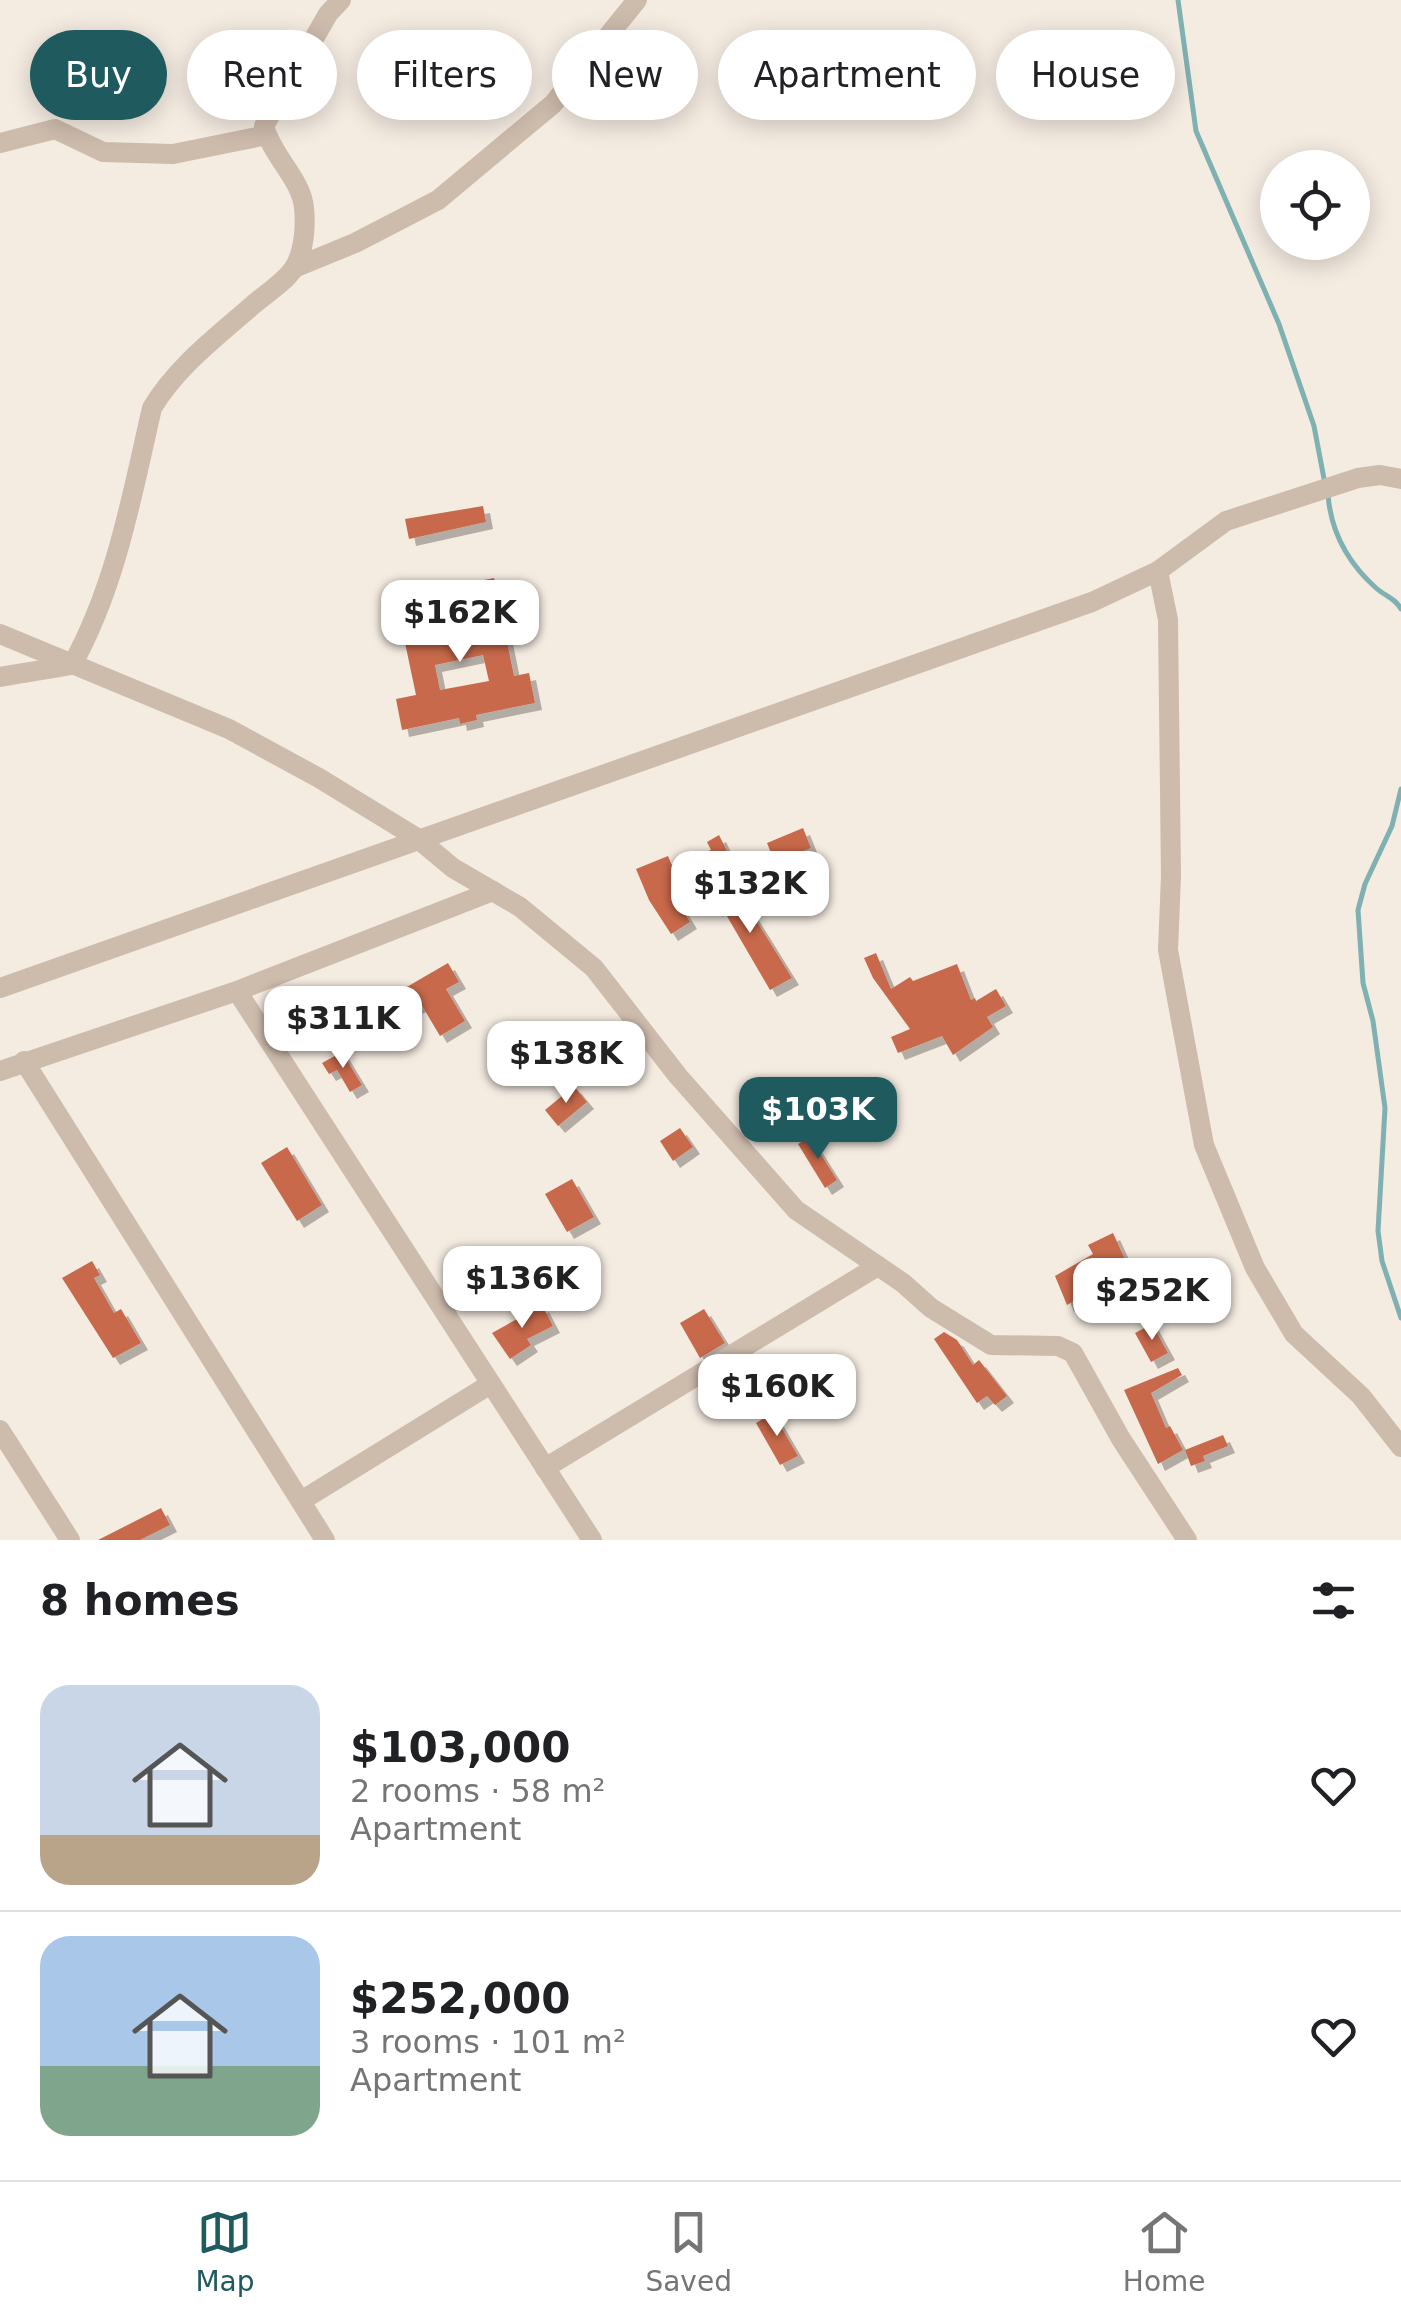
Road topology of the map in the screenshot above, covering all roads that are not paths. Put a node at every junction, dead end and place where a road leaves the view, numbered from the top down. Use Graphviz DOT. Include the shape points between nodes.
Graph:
graph roads {
  1 [pos="340,0"];
  2 [pos="638,0"];
  3 [pos="266,135"];
  4 [pos="0,143"];
  5 [pos="294,268"];
  6 [pos="1401,479"];
  7 [pos="1158,571"];
  8 [pos="0,634"];
  9 [pos="72,664"];
  10 [pos="0,677"];
  11 [pos="416,838"];
  12 [pos="493,891"];
  13 [pos="0,988"];
  14 [pos="237,991"];
  15 [pos="24,1062"];
  16 [pos="0,1071"];
  17 [pos="878,1266"];
  18 [pos="490,1386"];
  19 [pos="0,1430"];
  20 [pos="1401,1447"];
  21 [pos="545,1468"];
  22 [pos="300,1501"];
  23 [pos="70,1540"];
  24 [pos="325,1540"];
  25 [pos="592,1540"];
  26 [pos="1187,1540"];
  1 -- 3 [label="street" via="276,100"];
  2 -- 5 [label="street" via="553,104 438,200"];
  3 -- 4 [label="street" via="173,154 104,152 55,129"];
  3 -- 5 [label="street" via="304,205 303,247"];
  5 -- 9 [label="street" via="160,393 106,590"];
  6 -- 7 [label="street" via="1358,478 1226,521"];
  7 -- 11 [label="street" via="1092,602"];
  7 -- 20 [label="street" via="1168,620 1168,950 1204,1144 1255,1268 1294,1334 1361,1396"];
  8 -- 9 [label="street"];
  9 -- 10 [label="street"];
  9 -- 11 [label="street" via="228,729"];
  11 -- 12 [label="street"];
  11 -- 13 [label="street"];
  12 -- 14 [label="street"];
  12 -- 17 [label="street" via="594,968 796,1210"];
  14 -- 15 [label="street"];
  14 -- 18 [label="street"];
  15 -- 16 [label="street"];
  15 -- 22 [label="street"];
  17 -- 21 [label="street"];
  17 -- 26 [label="street" via="991,1345 1058,1346 1073,1353"];
  18 -- 21 [label="street"];
  18 -- 22 [label="street"];
  19 -- 23 [label="street"];
  21 -- 25 [label="street"];
  22 -- 24 [label="street"];
}
